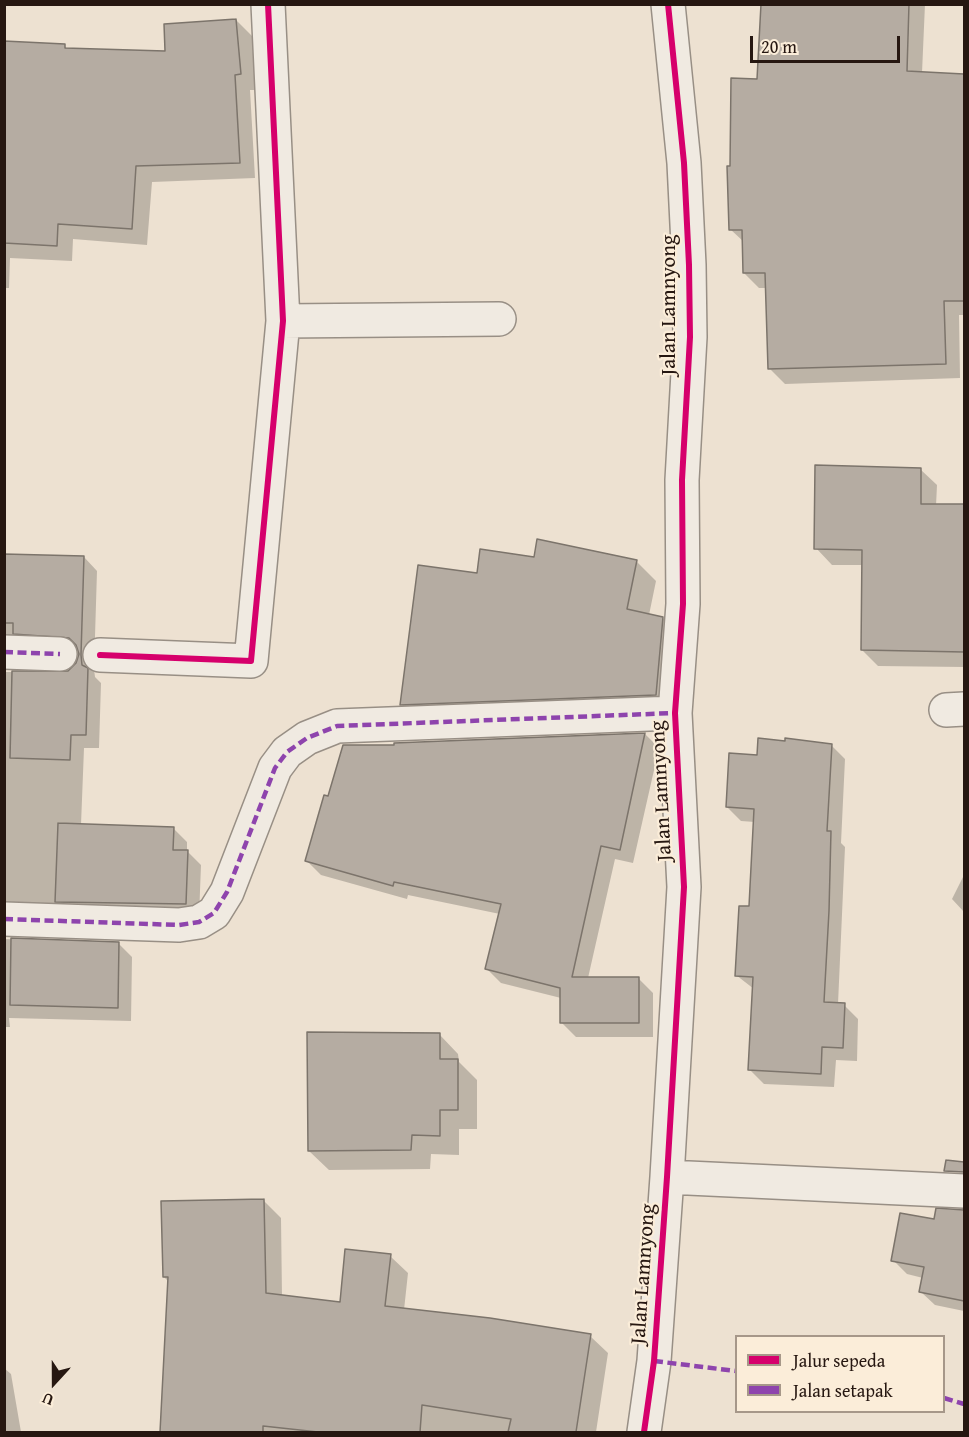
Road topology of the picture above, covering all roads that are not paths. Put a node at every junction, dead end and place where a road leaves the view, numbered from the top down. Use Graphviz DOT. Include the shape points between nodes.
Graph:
graph roads {
  1 [pos="268,4"];
  2 [pos="668,4"];
  3 [pos="499,319"];
  4 [pos="283,321"];
  5 [pos="4,651"];
  6 [pos="60,654"];
  7 [pos="100,655"];
  8 [pos="675,714"];
  9 [pos="4,920"];
  10 [pos="667,1177"];
  11 [pos="964,1191"];
  12 [pos="644,1432"];
  1 -- 4 [label="street"];
  2 -- 8 [label="street, Jalan Lamnyong" via="684,163 690,327 682,480 683,604"];
  3 -- 4 [label="street"];
  4 -- 7 [label="street" via="251,661"];
  5 -- 6 [label="street"];
  8 -- 9 [label="street" via="337,726 287,752 275,768 227,892 214,913 199,922 179,926"];
  8 -- 10 [label="street, Jalan Lamnyong" via="684,887"];
  10 -- 11 [label="street"];
  10 -- 12 [label="street, Jalan Lamnyong" via="654,1361"];
}
